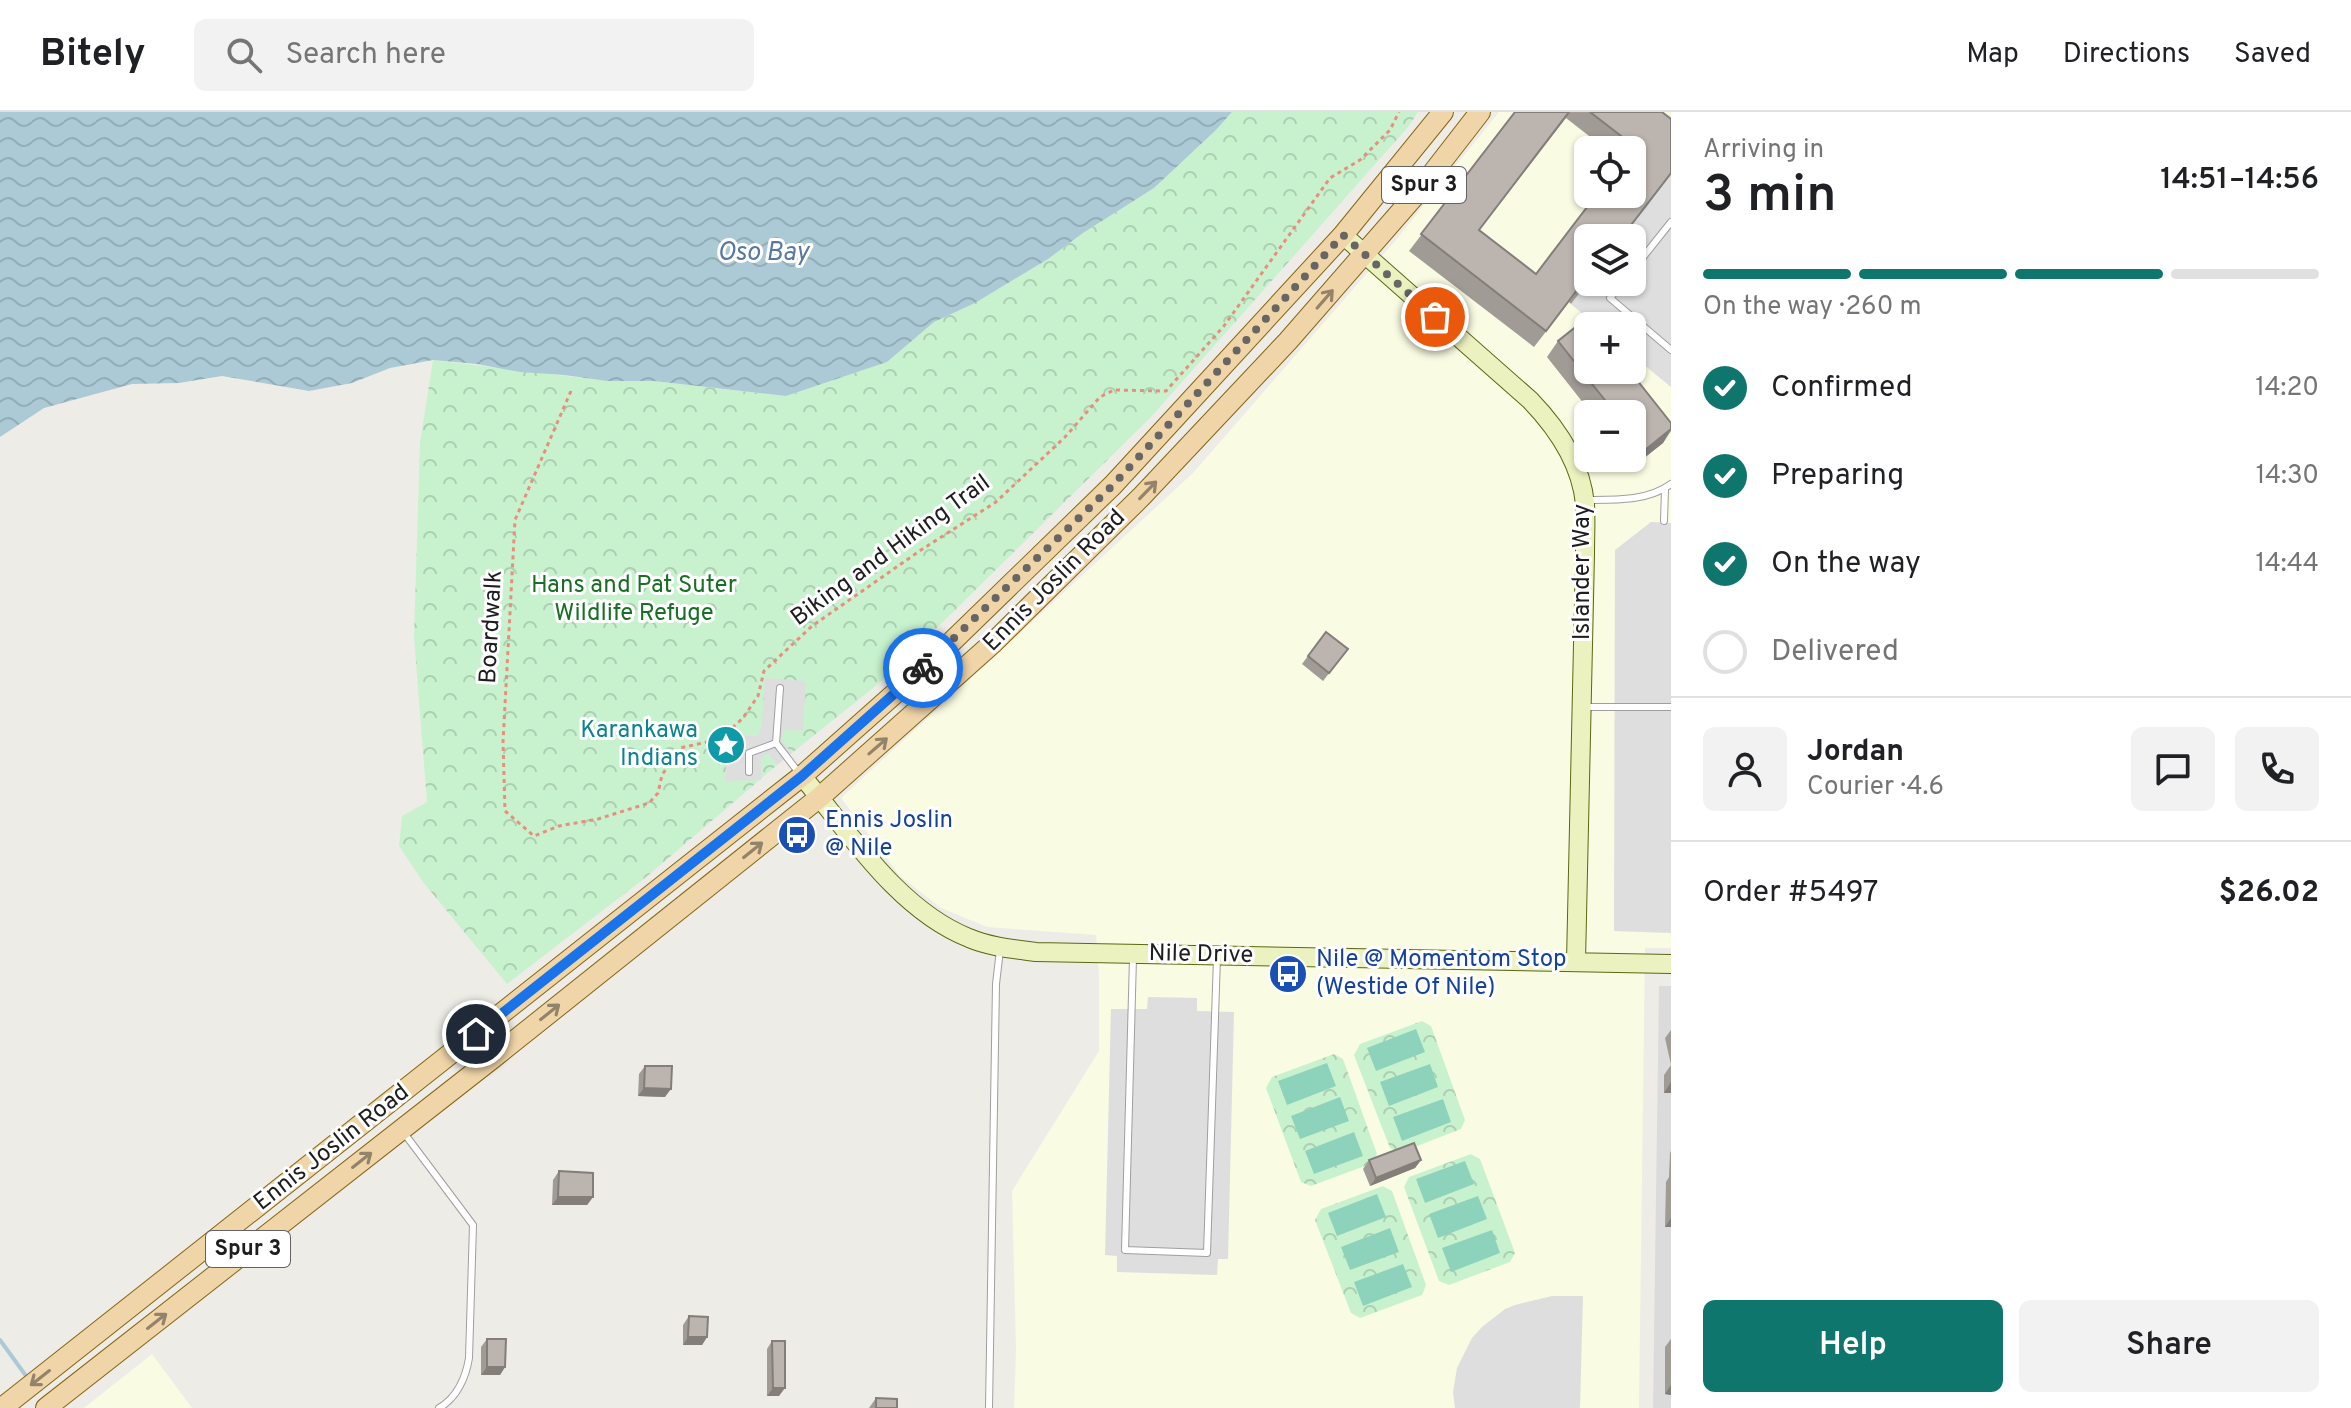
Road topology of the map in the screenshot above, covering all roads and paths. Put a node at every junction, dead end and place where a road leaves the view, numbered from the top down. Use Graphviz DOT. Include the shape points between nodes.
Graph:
graph roads {
  1 [pos="1399,112"];
  2 [pos="1443,112"];
  3 [pos="1480,112"];
  4 [pos="1671,222"];
  5 [pos="1343,235"];
  6 [pos="1646,253"];
  7 [pos="1364,255"];
  8 [pos="1612,296"];
  9 [pos="1671,350"];
  10 [pos="571,391"];
  11 [pos="1668,486"];
  12 [pos="1585,500"];
  13 [pos="1664,521"];
  14 [pos="780,688"];
  15 [pos="1582,707"];
  16 [pos="1671,707"];
  17 [pos="776,743"];
  18 [pos="749,772"];
  19 [pos="802,776"];
  20 [pos="820,797"];
  21 [pos="559,826"];
  22 [pos="1000,946"];
  23 [pos="1133,953"];
  24 [pos="1217,955"];
  25 [pos="1576,962"];
  26 [pos="1671,964"];
  27 [pos="384,1108"];
  28 [pos="401,1130"];
  29 [pos="2,1408"];
  30 [pos="46,1408"];
  31 [pos="439,1408"];
  32 [pos="989,1408"];
  1 -- 21 [label="path, Biking and Hiking Trail" via="1390,130 1360,160 1330,178 1224,326 1166,391 1114,390 1100,397 996,502 812,626 764,671 758,696 743,718 716,740 680,748 649,803"];
  2 -- 5 [label="main road, Ennis Joslin Road / Spur 3"];
  3 -- 7 [label="main road, Ennis Joslin Road / Spur 3"];
  4 -- 6 [label="lane"];
  5 -- 7 [label="main road, Islander Way"];
  5 -- 19 [label="main road, Ennis Joslin Road / Spur 3" via="1113,485 937,656"];
  7 -- 12 [label="main road, Islander Way" via="1552,423 1573,459"];
  20 -- 7 [label="main road, Ennis Joslin Road / Spur 3, one-way" via="994,642 1142,496"];
  8 -- 9 [label="lane"];
  10 -- 21 [label="path, Boardwalk" via="515,520 503,742 505,811 534,836"];
  11 -- 12 [label="lane" via="1631,499"];
  11 -- 13 [label="lane"];
  12 -- 15 [label="main road, Islander Way"];
  14 -- 17 [label="lane"];
  15 -- 16 [label="lane"];
  15 -- 25 [label="main road, Islander Way"];
  17 -- 18 [label="lane" via="749,753"];
  17 -- 19 [label="lane"];
  19 -- 20 [label="main road, Nile Drive"];
  19 -- 27 [label="main road, Ennis Joslin Road / Spur 3"];
  20 -- 22 [label="main road, Nile Drive" via="895,888 947,927"];
  28 -- 20 [label="main road, Ennis Joslin Road / Spur 3, one-way"];
  22 -- 23 [label="main road, Nile Drive" via="1036,952"];
  22 -- 32 [label="lane"];
  23 -- 24 [label="main road, Nile Drive"];
  23 -- 24 [label="lane" via="1125,1250 1207,1253"];
  24 -- 25 [label="main road, Nile Drive"];
  25 -- 26 [label="main road, Nile Drive"];
  27 -- 28 [label="main road"];
  27 -- 29 [label="main road, Ennis Joslin Road / Spur 3, one-way"];
  30 -- 28 [label="main road, Ennis Joslin Road / Spur 3, one-way"];
  28 -- 31 [label="lane" via="473,1225 466,1377"];
}
